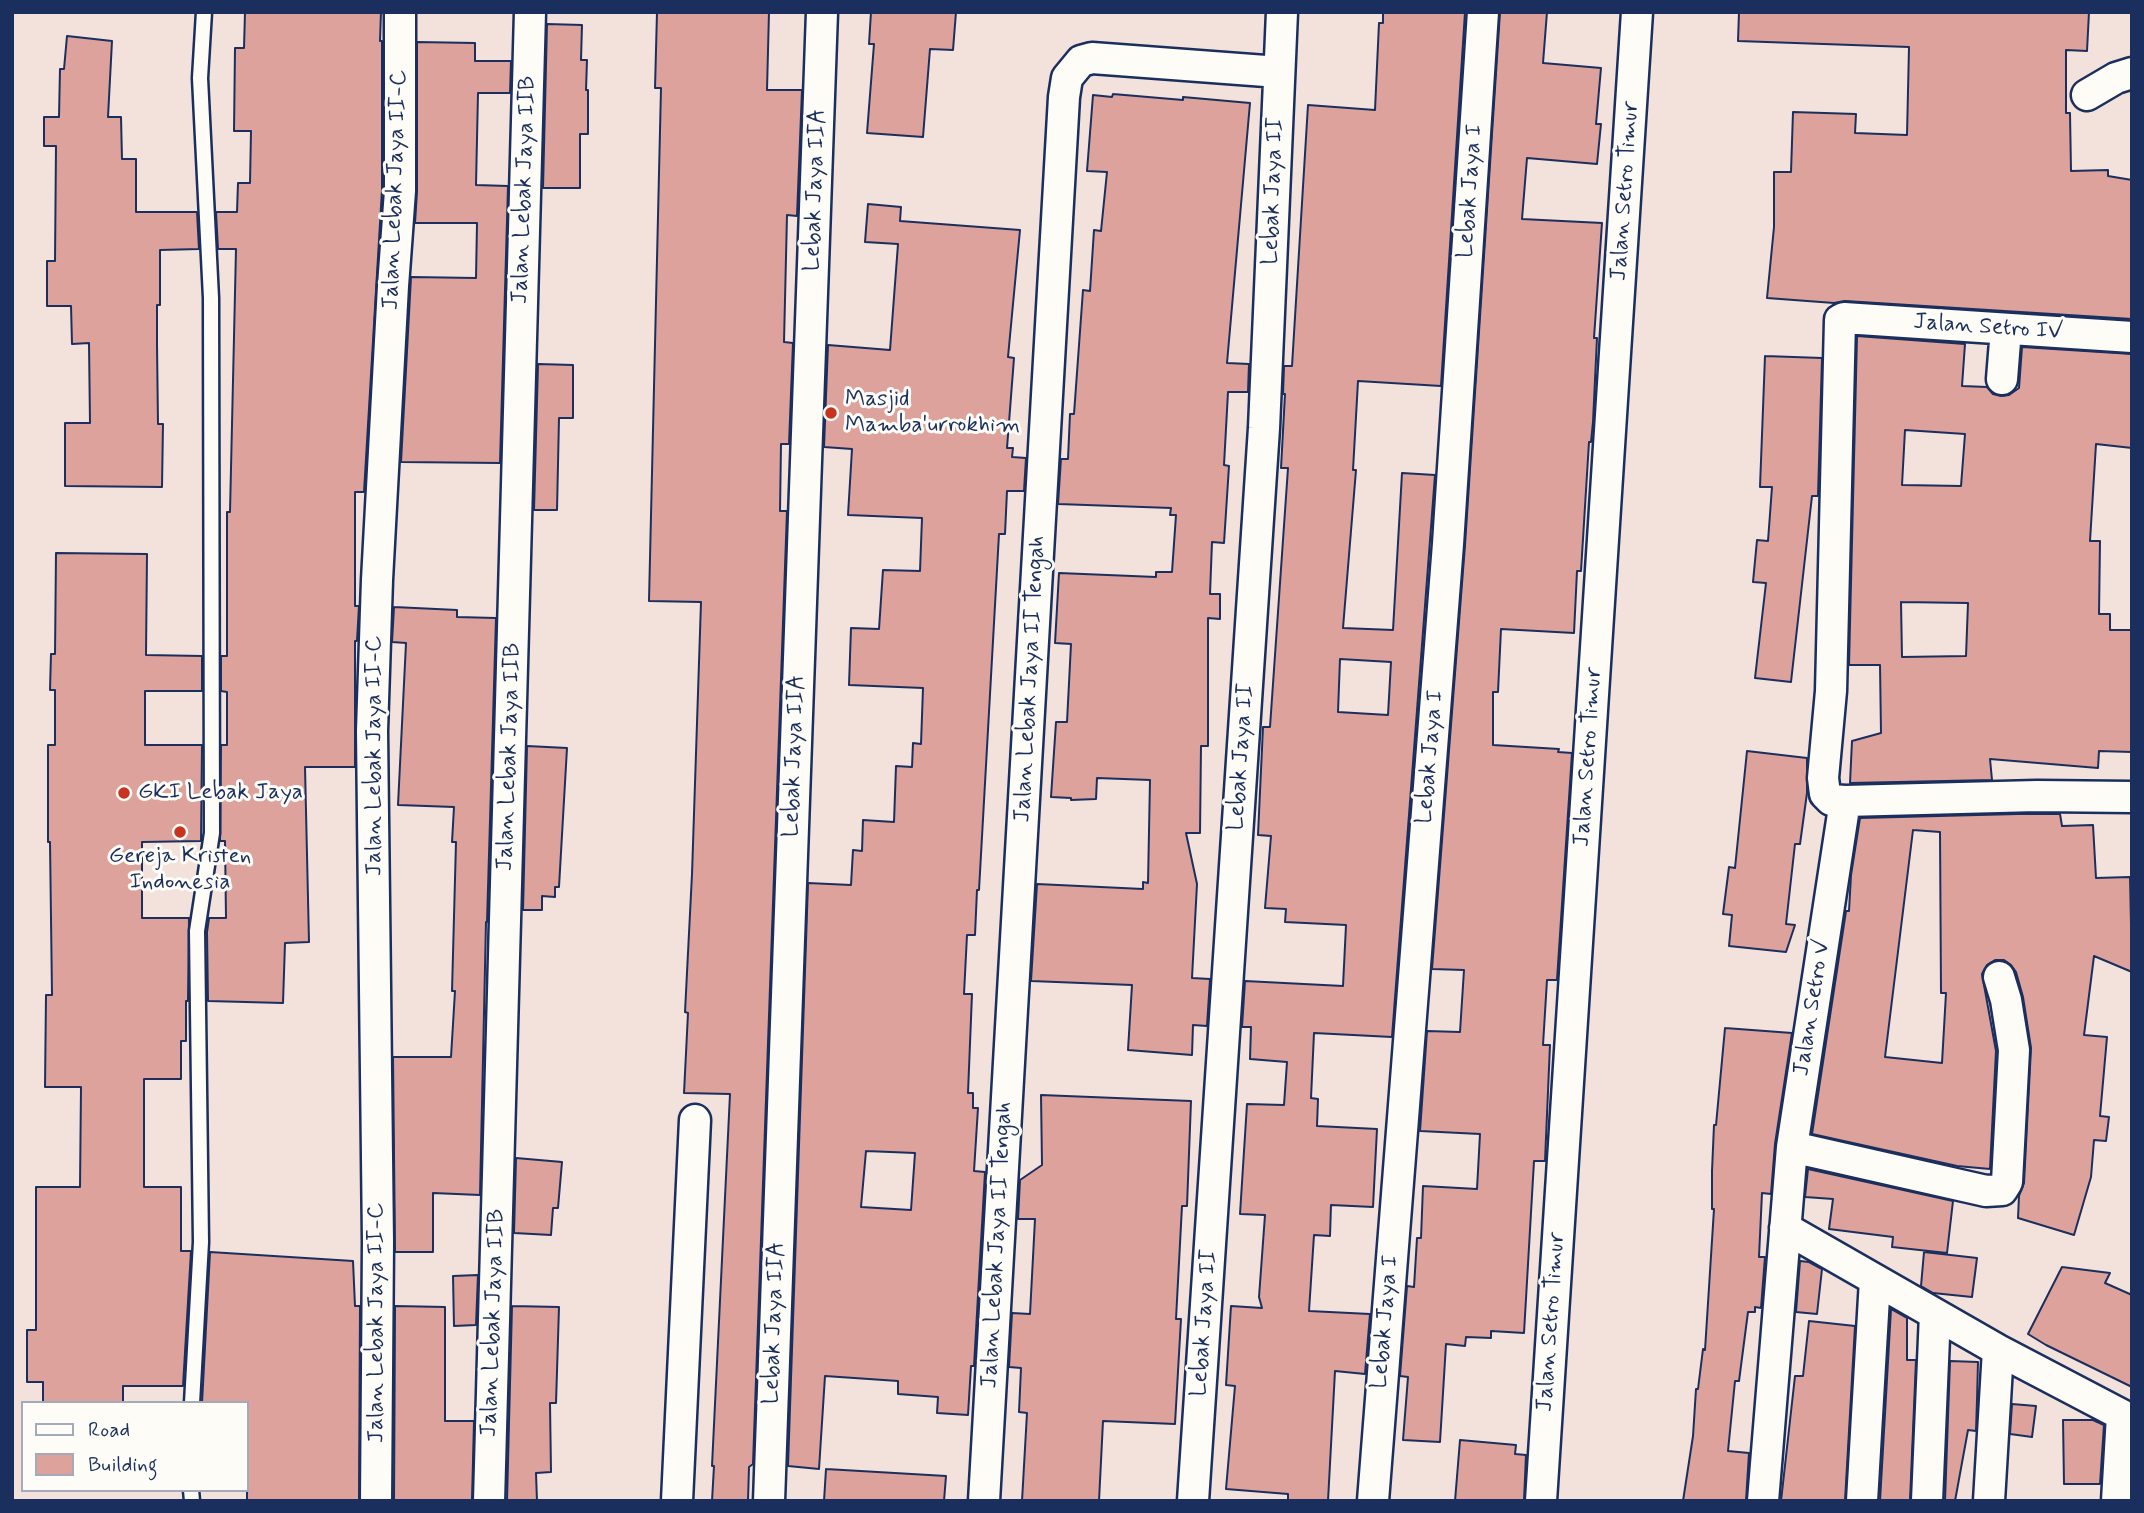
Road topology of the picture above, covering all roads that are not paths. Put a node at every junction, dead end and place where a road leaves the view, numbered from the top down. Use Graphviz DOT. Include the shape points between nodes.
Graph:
graph roads {
  1 [pos="204,12"];
  2 [pos="400,12"];
  3 [pos="530,12"];
  4 [pos="822,12"];
  5 [pos="1282,12"];
  6 [pos="1483,12"];
  7 [pos="1637,12"];
  8 [pos="1279,72"];
  9 [pos="2132,73"];
  10 [pos="2087,95"];
  11 [pos="2006,329"];
  12 [pos="2132,337"];
  13 [pos="2003,379"];
  14 [pos="2132,797"];
  15 [pos="1845,802"];
  16 [pos="1999,977"];
  17 [pos="695,1120"];
  18 [pos="1791,1147"];
  19 [pos="1785,1228"];
  20 [pos="1875,1280"];
  21 [pos="1934,1314"];
  22 [pos="1998,1350"];
  23 [pos="191,1401"];
  24 [pos="2127,1418"];
  25 [pos="376,1501"];
  26 [pos="489,1501"];
  27 [pos="677,1501"];
  28 [pos="769,1501"];
  29 [pos="984,1501"];
  30 [pos="1194,1501"];
  31 [pos="1373,1501"];
  32 [pos="1541,1501"];
  33 [pos="1763,1501"];
  34 [pos="1861,1501"];
  35 [pos="1927,1501"];
  36 [pos="1989,1501"];
  37 [pos="2117,1501"];
  1 -- 23 [label="lane" via="200,78 211,298 212,833 197,931 201,1242"];
  2 -- 25 [label="street, Jalan Lebak Jaya II-C" via="400,191 372,731"];
  3 -- 26 [label="street, Jalan Lebak Jaya IIB"];
  4 -- 28 [label="street, Lebak Jaya IIA"];
  5 -- 8 [label="street, Lebak Jaya II"];
  6 -- 31 [label="street, Lebak Jaya I" via="1448,544"];
  7 -- 32 [label="street, Jalan Setro Timur"];
  8 -- 29 [label="street, Jalan Lebak Jaya II Tengah" via="1092,58 1080,61 1067,78"];
  8 -- 30 [label="street, Lebak Jaya II" via="1264,428"];
  9 -- 10 [label="street"];
  11 -- 12 [label="street, Jalan Setro IV"];
  11 -- 13 [label="street"];
  11 -- 15 [label="street, Jalan Setro IV" via="1844,318 1840,322 1831,691 1823,778 1825,794"];
  14 -- 15 [label="street"];
  15 -- 18 [label="street, Jalan Setro V"];
  16 -- 18 [label="street" via="2014,1050 2007,1182 2002,1190 1986,1191"];
  17 -- 27 [label="street"];
  18 -- 19 [label="street, Jalan Setro V"];
  19 -- 20 [label="street"];
  19 -- 33 [label="street, Jalan Setro V"];
  20 -- 21 [label="street"];
  20 -- 34 [label="street"];
  21 -- 22 [label="street"];
  21 -- 35 [label="street"];
  22 -- 24 [label="street"];
  22 -- 36 [label="street"];
  24 -- 37 [label="street"];
}
